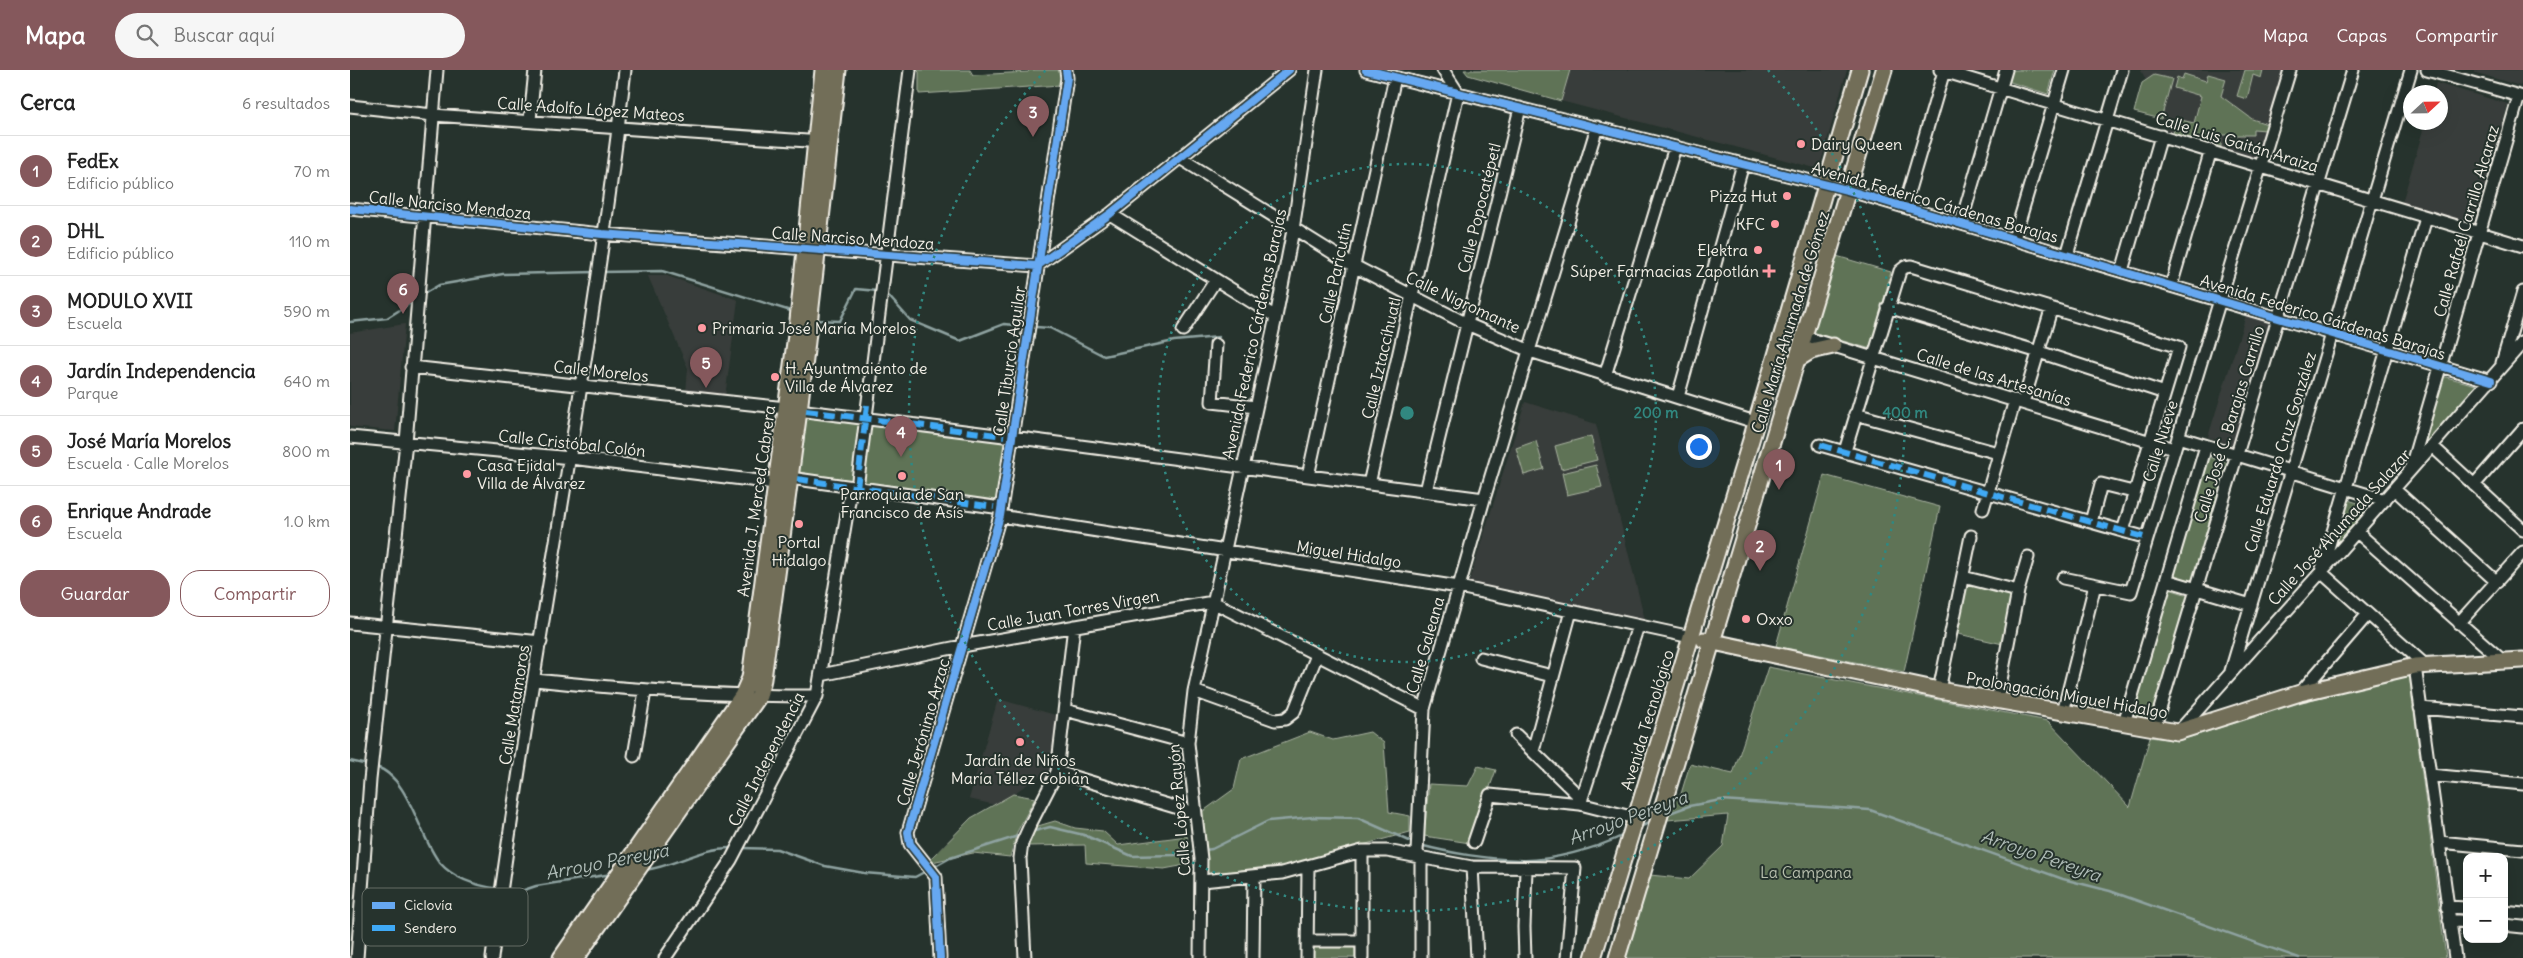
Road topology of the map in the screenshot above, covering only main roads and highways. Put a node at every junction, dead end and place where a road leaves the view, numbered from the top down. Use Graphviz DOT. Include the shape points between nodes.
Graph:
graph roads {
  1 [pos="838,70"];
  2 [pos="847,70"];
  3 [pos="1860,70"];
  4 [pos="1884,70"];
  5 [pos="825,78"];
  6 [pos="804,316"];
  7 [pos="1833,346"];
  8 [pos="1795,361"];
  9 [pos="1751,440"];
  10 [pos="1772,444"];
  11 [pos="788,483"];
  12 [pos="1691,637"];
  13 [pos="1712,642"];
  14 [pos="2523,660"];
  15 [pos="636,865"];
  16 [pos="561,958"];
  17 [pos="576,958"];
  18 [pos="1593,958"];
  19 [pos="1617,958"];
  1 -- 5 [label="main road, Avenida J. Merced Cabrera"];
  2 -- 5 [label="main road"];
  3 -- 9 [label="main road, Calle María Ahumada de Gómez"];
  4 -- 8 [label="main road, Calle María Ahumada de Gómez"];
  5 -- 6 [label="main road, Avenida J. Merced Cabrera" via="823,142"];
  6 -- 11 [label="main road, Avenida J. Merced Cabrera"];
  6 -- 11 [label="main road, Avenida J. Merced Cabrera" via="786,408"];
  7 -- 8 [label="main road" via="1811,351"];
  8 -- 10 [label="main road, Calle María Ahumada de Gómez"];
  9 -- 10 [label="main road"];
  9 -- 12 [label="main road, Calle María Ahumada de Gómez"];
  10 -- 13 [label="main road, Calle María Ahumada de Gómez"];
  11 -- 15 [label="main road, Avenida J. Merced Cabrera" via="750,678 742,696"];
  11 -- 15 [label="main road, Avenida J. Merced Cabrera" via="759,696"];
  12 -- 13 [label="main road, Prolongación Miguel Hidalgo"];
  12 -- 18 [label="main road, Avenida Tecnológico"];
  13 -- 14 [label="main road, Prolongación Miguel Hidalgo" via="1939,690 2178,732 2300,693 2420,665 2499,658"];
  13 -- 19 [label="main road"];
  15 -- 16 [label="main road" via="611,885"];
  15 -- 17 [label="main road" via="628,884"];
}
